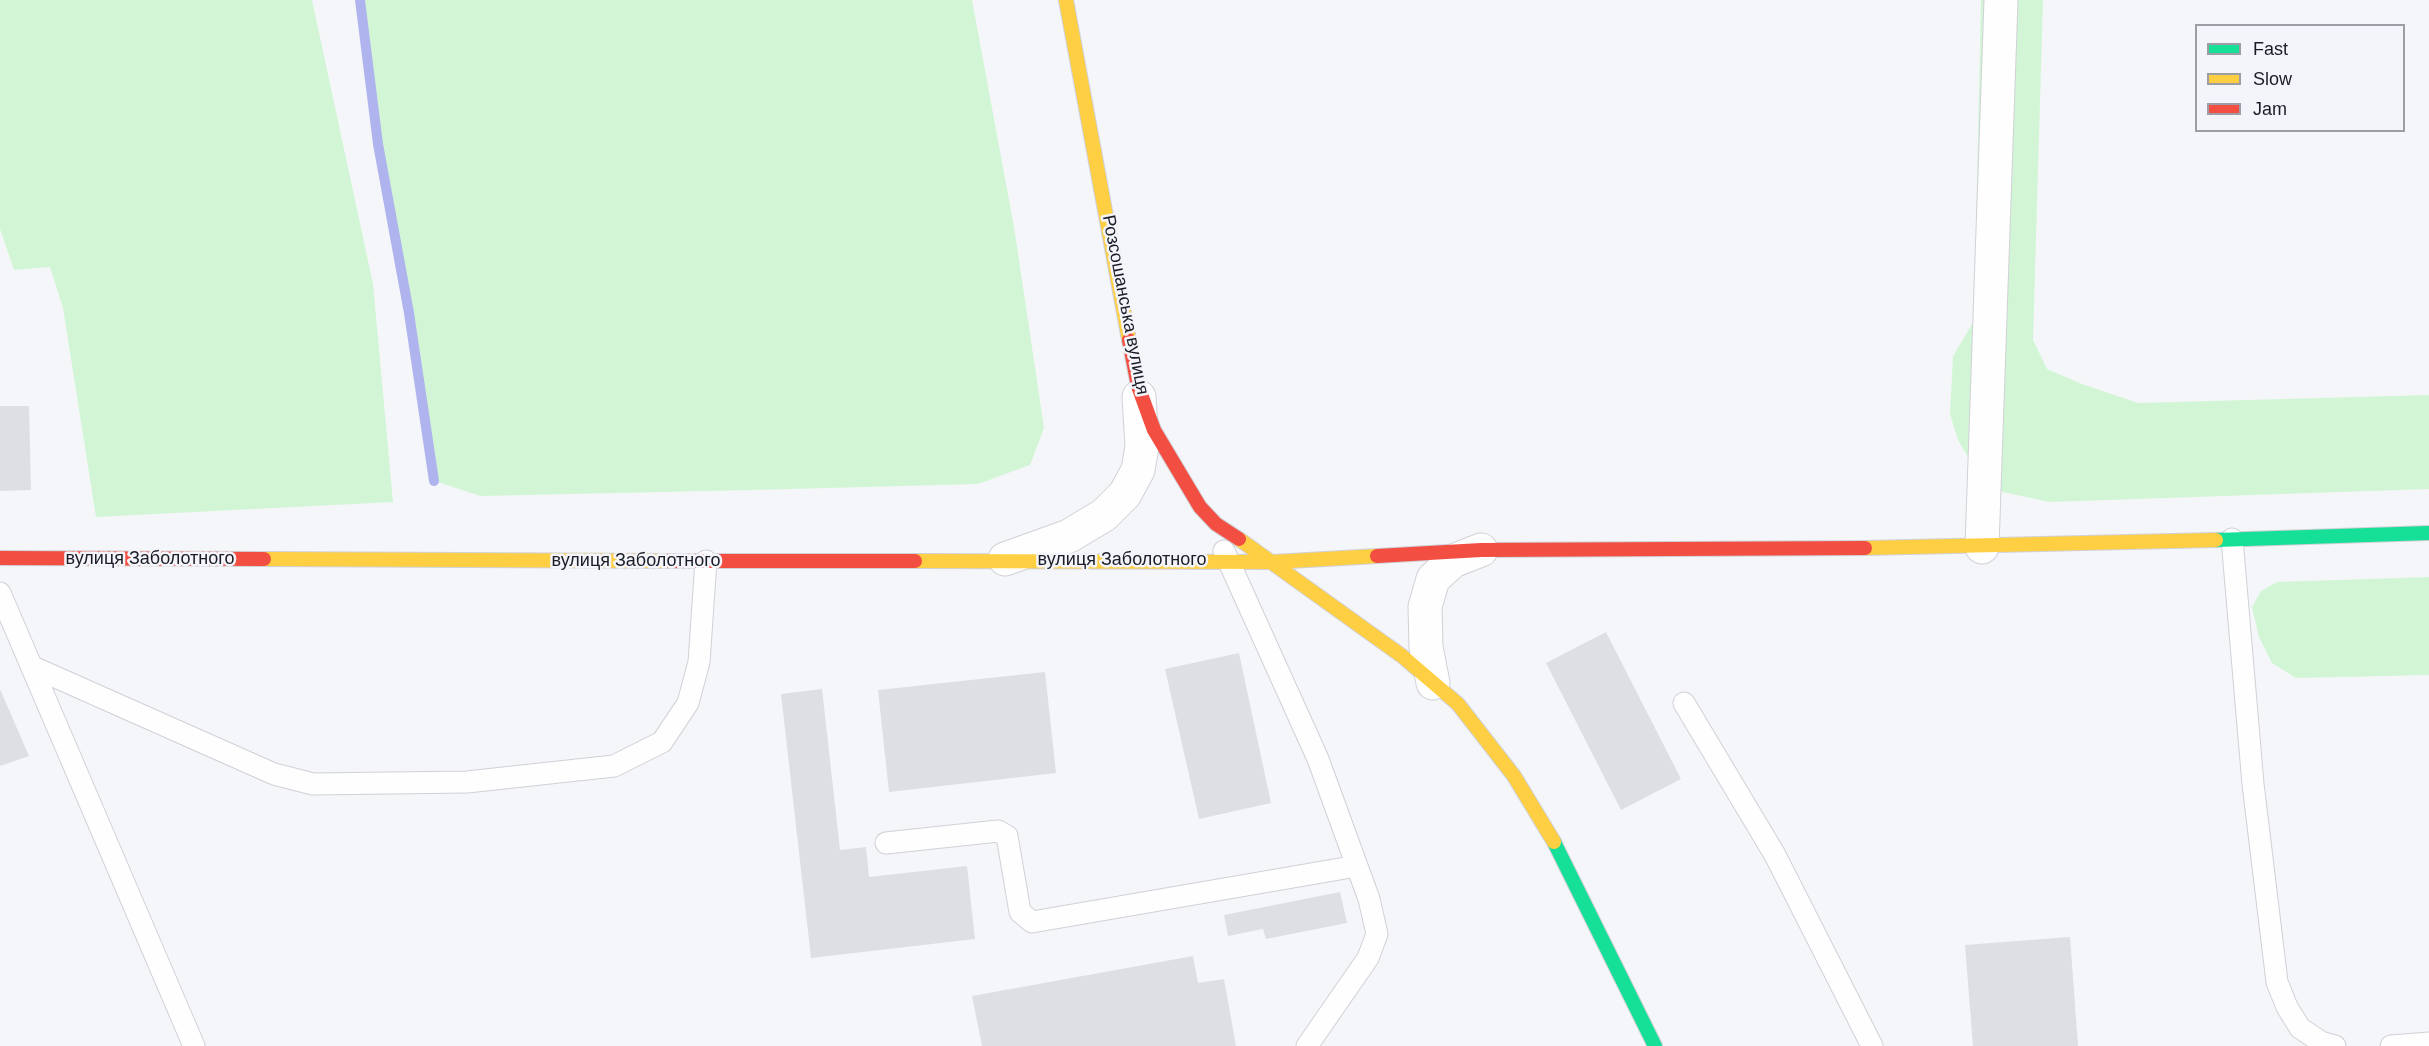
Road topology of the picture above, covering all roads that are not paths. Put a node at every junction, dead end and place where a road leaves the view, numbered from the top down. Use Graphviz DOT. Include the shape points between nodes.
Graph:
graph roads {
  1 [pos="1066,0"];
  2 [pos="2001,0"];
  3 [pos="1138,386"];
  4 [pos="1216,525"];
  5 [pos="2429,533"];
  6 [pos="2232,539"];
  7 [pos="1982,547"];
  8 [pos="1481,550"];
  9 [pos="0,558"];
  10 [pos="1226,560"];
  11 [pos="706,561"];
  12 [pos="998,561"];
  13 [pos="1273,562"];
  14 [pos="0,593"];
  15 [pos="33,667"];
  16 [pos="1433,683"];
  17 [pos="1684,703"];
  18 [pos="886,843"];
  19 [pos="1357,866"];
  20 [pos="2429,1043"];
  21 [pos="194,1046"];
  22 [pos="1307,1046"];
  23 [pos="1655,1046"];
  24 [pos="1872,1046"];
  25 [pos="2336,1046"];
  26 [pos="2391,1046"];
  1 -- 3 [label="street, Розсошанська вулиця"];
  2 -- 7 [label="street"];
  3 -- 4 [label="street, Розсошанська вулиця" via="1165,450 1200,507"];
  3 -- 12 [label="street" via="1142,446 1138,470 1125,494 1104,515 1069,536"];
  4 -- 10 [label="lane"];
  4 -- 13 [label="street, Розсошанська вулиця"];
  5 -- 6 [label="street, вулиця Заболотного"];
  6 -- 7 [label="street, вулиця Заболотного"];
  6 -- 25 [label="lane" via="2253,784 2277,982 2300,1028 2320,1042"];
  7 -- 8 [label="street, вулиця Заболотного"];
  8 -- 13 [label="street, вулиця Заболотного"];
  8 -- 16 [label="street" via="1453,561 1433,579 1425,607 1426,647"];
  9 -- 11 [label="street, вулиця Заболотного"];
  10 -- 12 [label="street, вулиця Заболотного"];
  10 -- 13 [label="street, вулиця Заболотного"];
  10 -- 19 [label="lane" via="1318,759"];
  11 -- 12 [label="street, вулиця Заболотного"];
  11 -- 15 [label="lane" via="699,662 687,703 662,742 614,766 467,782 314,784 274,774"];
  13 -- 16 [label="street, Розсошанська вулиця"];
  14 -- 15 [label="lane"];
  15 -- 21 [label="lane"];
  16 -- 23 [label="street, Розсошанська вулиця" via="1458,704 1514,777 1557,847"];
  17 -- 24 [label="lane" via="1775,855"];
  18 -- 19 [label="lane" via="998,831 1007,836 1020,912 1032,922"];
  19 -- 22 [label="lane" via="1377,934 1368,958"];
  20 -- 26 [label="lane"];
}
